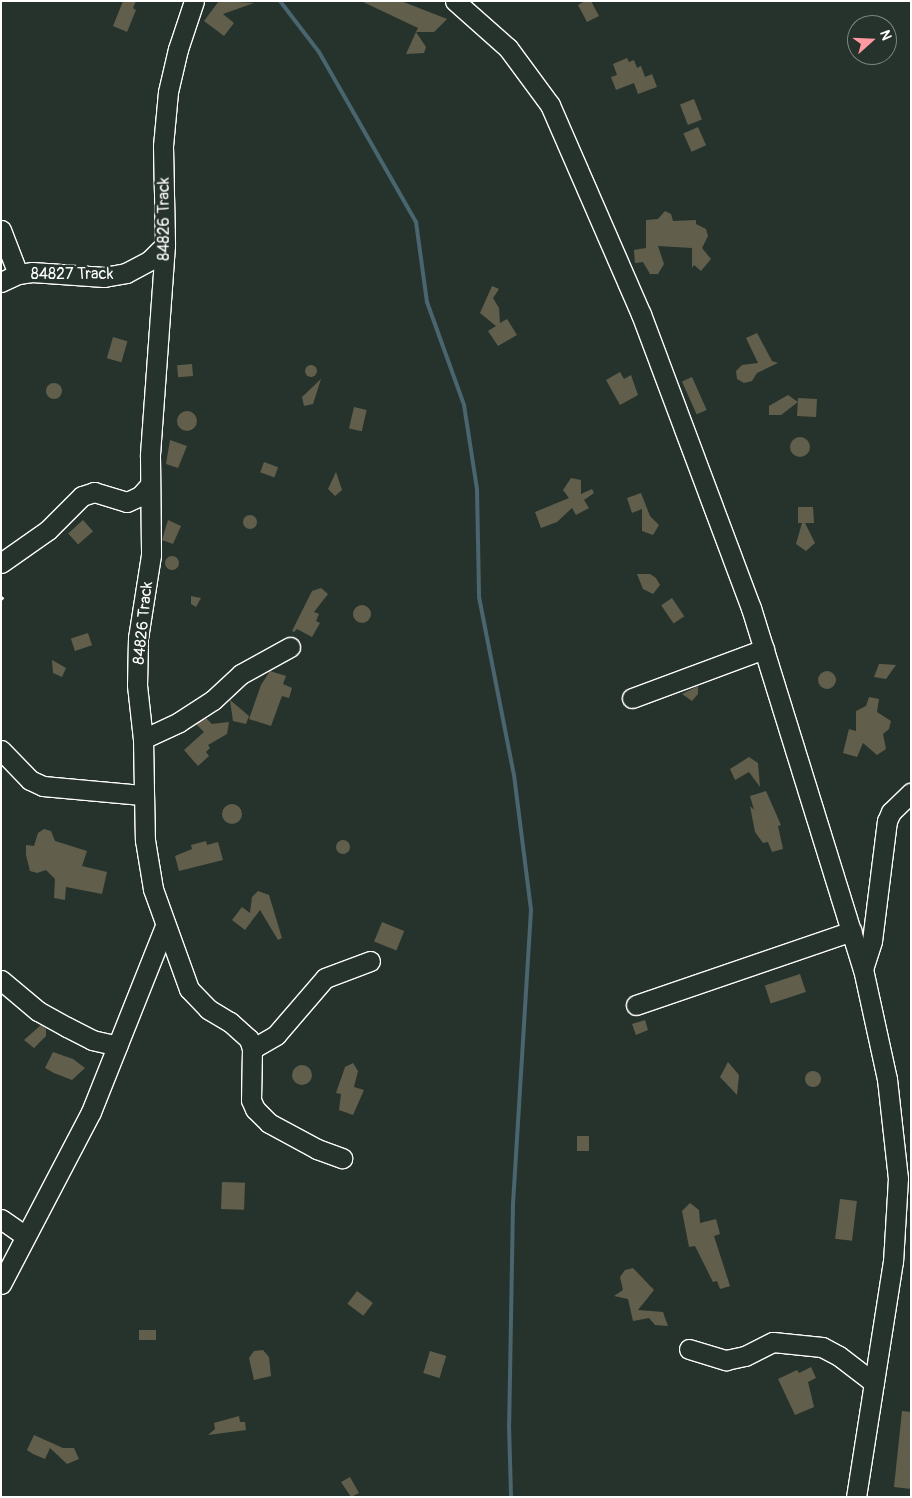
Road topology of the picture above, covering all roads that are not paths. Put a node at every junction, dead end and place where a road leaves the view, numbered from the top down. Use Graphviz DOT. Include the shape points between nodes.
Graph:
graph roads {
  1 [pos="194,1"];
  2 [pos="455,1"];
  3 [pos="1,230"];
  4 [pos="165,245"];
  5 [pos="9,278"];
  6 [pos="150,485"];
  7 [pos="1,563"];
  8 [pos="290,647"];
  9 [pos="764,649"];
  10 [pos="632,698"];
  11 [pos="143,739"];
  12 [pos="1,750"];
  13 [pos="911,793"];
  14 [pos="142,795"];
  15 [pos="164,926"];
  16 [pos="852,931"];
  17 [pos="370,961"];
  18 [pos="863,968"];
  19 [pos="1,980"];
  20 [pos="636,1005"];
  21 [pos="117,1046"];
  22 [pos="252,1049"];
  23 [pos="342,1158"];
  24 [pos="1,1219"];
  25 [pos="26,1236"];
  26 [pos="1,1284"];
  27 [pos="690,1349"];
  28 [pos="874,1383"];
  29 [pos="856,1497"];
  1 -- 4 [label="street, 84826 Track" via="168,92 163,146"];
  2 -- 9 [label="street" via="508,48 550,105 641,314"];
  3 -- 5 [label="street"];
  4 -- 5 [label="street, 84827 Track" via="150,260 126,273 104,277 32,272"];
  4 -- 6 [label="street, 84826 Track"];
  6 -- 7 [label="street" via="140,496 127,502 102,493 82,496 48,530"];
  6 -- 11 [label="street, 84826 Track" via="151,555 138,638 137,685"];
  8 -- 11 [label="street" via="241,674 213,700 180,722"];
  9 -- 10 [label="street"];
  9 -- 16 [label="street"];
  11 -- 14 [label="street, 84826 Track"];
  12 -- 14 [label="street" via="30,780 43,786"];
  13 -- 18 [label="street" via="891,812 887,821 872,941"];
  14 -- 15 [label="street, 84826 Track" via="153,889"];
  15 -- 21 [label="street"];
  15 -- 22 [label="street, 84826 Track" via="190,989 208,1009 244,1032"];
  16 -- 18 [label="street"];
  16 -- 20 [label="street"];
  17 -- 22 [label="street" via="325,978 276,1035"];
  18 -- 28 [label="street" via="887,1079 898,1178 893,1261"];
  19 -- 21 [label="street" via="38,1011 66,1027 92,1040"];
  21 -- 25 [label="street" via="91,1112 56,1185"];
  22 -- 23 [label="street" via="250,1100 260,1117 317,1149"];
  24 -- 25 [label="street"];
  25 -- 26 [label="street"];
  27 -- 28 [label="street" via="726,1360 745,1356 773,1342 822,1347"];
  28 -- 29 [label="street"];
}
